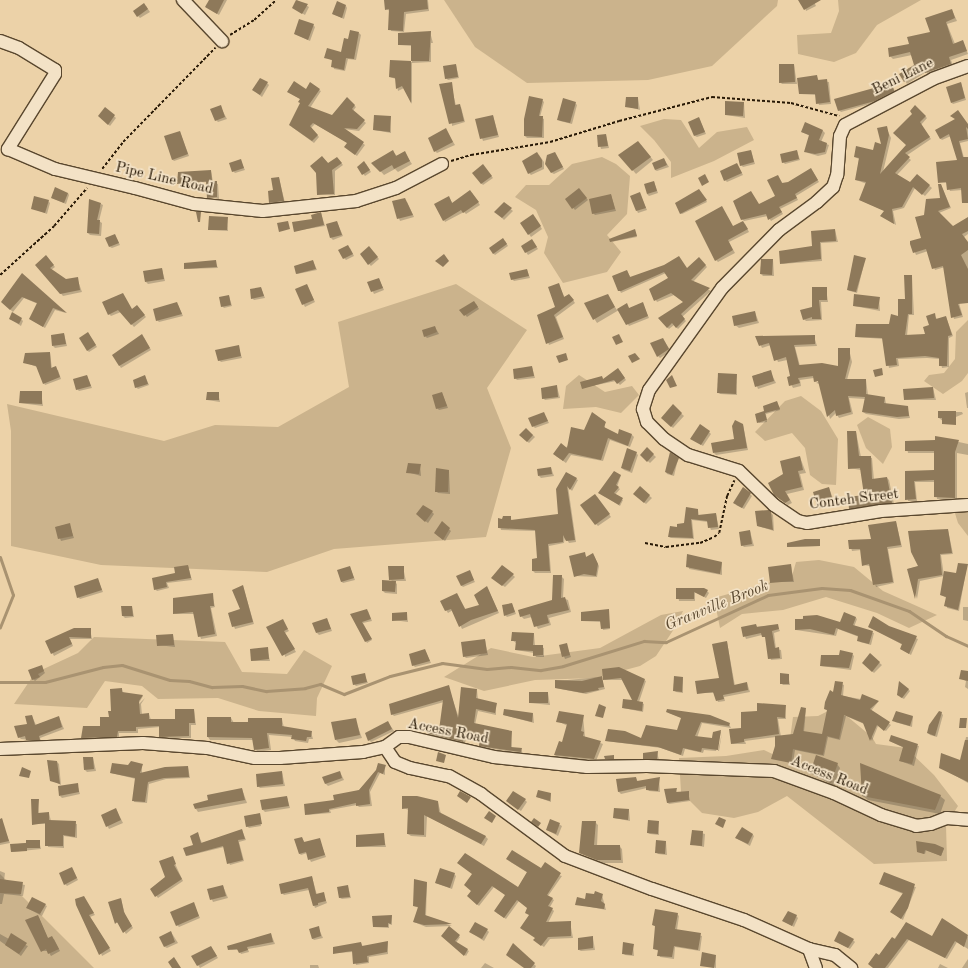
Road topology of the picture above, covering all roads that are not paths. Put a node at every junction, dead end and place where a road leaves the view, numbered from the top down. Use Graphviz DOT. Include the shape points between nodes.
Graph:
graph roads {
  1 [pos="183,0"];
  2 [pos="0,41"];
  3 [pos="222,41"];
  4 [pos="968,66"];
  5 [pos="442,164"];
  6 [pos="739,471"];
  7 [pos="968,505"];
  8 [pos="385,747"];
  9 [pos="0,749"];
  10 [pos="968,820"];
  11 [pos="809,949"];
  12 [pos="816,968"];
  13 [pos="851,968"];
  1 -- 3 [label="street"];
  2 -- 5 [label="street, Pipe Line Road" via="32,55 55,72 8,146 9,151 55,170 194,204 263,211 299,209 375,196"];
  4 -- 6 [label="street, Beni Lane" via="933,79 852,120 844,127 840,136 837,175 833,187 779,230 744,263 722,288 644,399 643,409 647,422 664,439 688,455"];
  6 -- 7 [label="street, Conteh Street" via="774,505 798,521 807,523 881,511"];
  8 -- 9 [label="street, Access Road" via="363,752 280,758 254,758 207,748 144,743"];
  8 -- 10 [label="street, Access Road" via="399,738 409,737 494,757 587,767 647,766 774,772 834,793 881,815 916,826 947,818"];
  8 -- 11 [label="street" via="396,762 410,768 449,776 481,794 565,856 744,920"];
  11 -- 12 [label="street"];
  11 -- 13 [label="street" via="835,955"];
}
